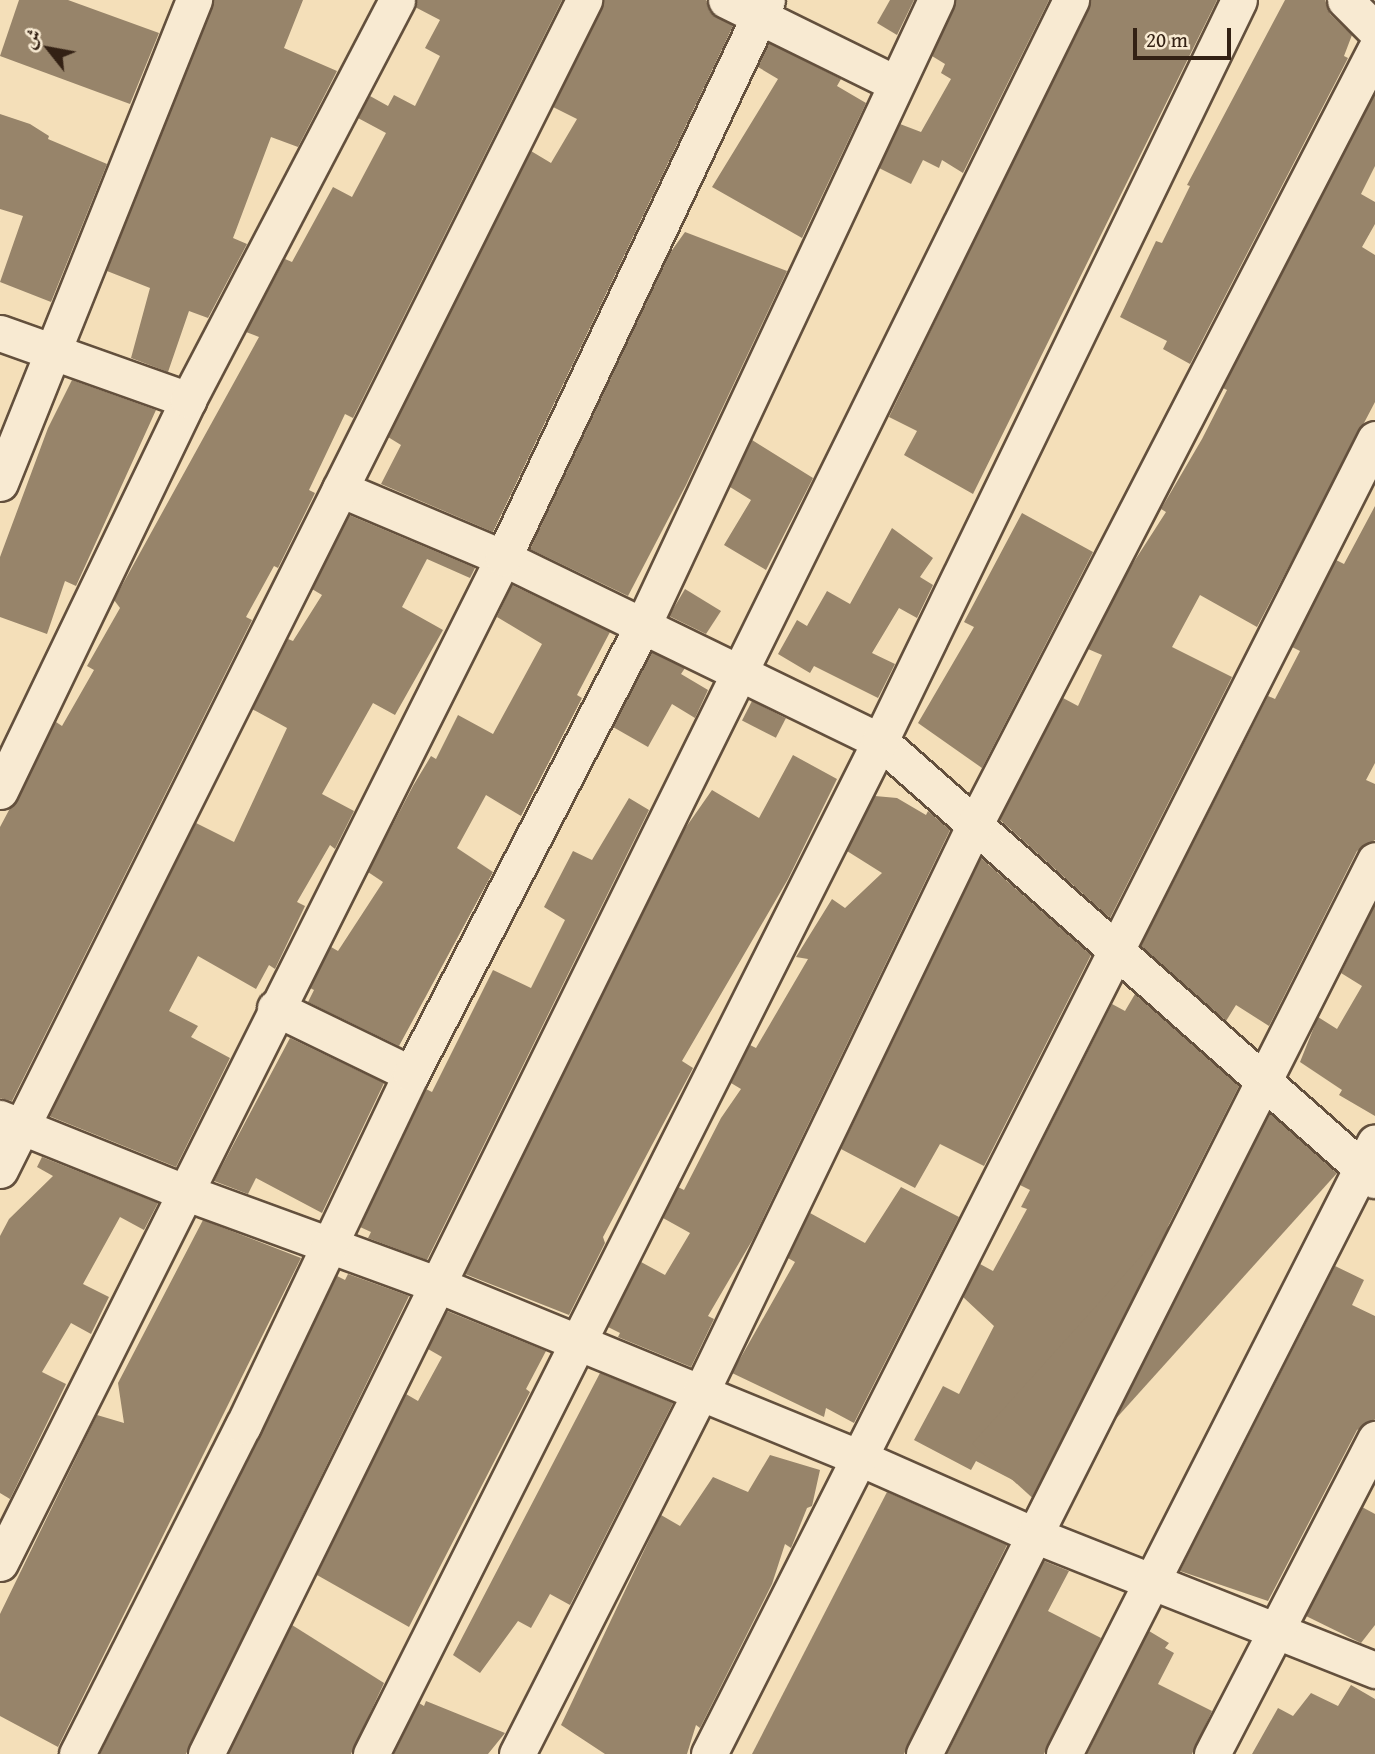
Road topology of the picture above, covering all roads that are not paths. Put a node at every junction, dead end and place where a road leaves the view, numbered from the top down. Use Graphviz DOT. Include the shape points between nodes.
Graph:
graph roads {
  1 [pos="194,0"];
  2 [pos="397,0"];
  3 [pos="584,0"];
  4 [pos="726,0"];
  5 [pos="936,0"];
  6 [pos="1071,0"];
  7 [pos="1239,0"];
  8 [pos="1345,0"];
  9 [pos="763,8"];
  10 [pos="1375,30"];
  11 [pos="1375,50"];
  12 [pos="895,83"];
  13 [pos="0,333"];
  14 [pos="53,351"];
  15 [pos="188,400"];
  16 [pos="1375,439"];
  17 [pos="0,483"];
  18 [pos="340,489"];
  19 [pos="503,558"];
  20 [pos="642,627"];
  21 [pos="739,674"];
  22 [pos="880,741"];
  23 [pos="0,791"];
  24 [pos="974,826"];
  25 [pos="1375,860"];
  26 [pos="1115,952"];
  27 [pos="275,1008"];
  28 [pos="411,1074"];
  29 [pos="1263,1082"];
  30 [pos="11,1122"];
  31 [pos="1370,1164"];
  32 [pos="0,1170"];
  33 [pos="187,1193"];
  34 [pos="327,1243"];
  35 [pos="438,1285"];
  36 [pos="575,1345"];
  37 [pos="701,1392"];
  38 [pos="1375,1439"];
  39 [pos="860,1458"];
  40 [pos="1034,1535"];
  41 [pos="0,1563"];
  42 [pos="1150,1580"];
  43 [pos="1276,1630"];
  44 [pos="1375,1670"];
  45 [pos="78,1754"];
  46 [pos="206,1754"];
  47 [pos="371,1754"];
  48 [pos="517,1754"];
  49 [pos="709,1754"];
  50 [pos="924,1754"];
  51 [pos="1064,1754"];
  52 [pos="1212,1754"];
  1 -- 14 [label="street"];
  2 -- 15 [label="street"];
  3 -- 18 [label="street"];
  4 -- 9 [label="street"];
  5 -- 12 [label="street"];
  6 -- 21 [label="street"];
  7 -- 22 [label="street"];
  8 -- 10 [label="street"];
  9 -- 12 [label="street"];
  9 -- 19 [label="street"];
  11 -- 24 [label="street"];
  12 -- 20 [label="street"];
  13 -- 14 [label="street"];
  14 -- 15 [label="street"];
  14 -- 17 [label="street"];
  15 -- 23 [label="street"];
  16 -- 26 [label="street"];
  18 -- 19 [label="street"];
  18 -- 30 [label="street"];
  19 -- 20 [label="street"];
  19 -- 27 [label="street"];
  20 -- 21 [label="street"];
  20 -- 28 [label="street"];
  21 -- 22 [label="street"];
  21 -- 35 [label="street"];
  22 -- 24 [label="street"];
  22 -- 36 [label="street"];
  24 -- 26 [label="street"];
  24 -- 37 [label="street"];
  25 -- 29 [label="street"];
  26 -- 29 [label="street"];
  26 -- 39 [label="street"];
  27 -- 28 [label="street"];
  27 -- 33 [label="street"];
  28 -- 34 [label="street"];
  29 -- 31 [label="street"];
  29 -- 40 [label="street"];
  30 -- 32 [label="street"];
  30 -- 33 [label="street"];
  31 -- 42 [label="street"];
  33 -- 34 [label="street"];
  33 -- 41 [label="street"];
  34 -- 35 [label="street"];
  34 -- 45 [label="street" via="243,1426"];
  35 -- 36 [label="street"];
  35 -- 46 [label="street"];
  36 -- 37 [label="street"];
  36 -- 47 [label="street"];
  37 -- 39 [label="street"];
  37 -- 48 [label="street"];
  38 -- 43 [label="street"];
  39 -- 40 [label="street"];
  39 -- 49 [label="street"];
  40 -- 42 [label="street"];
  40 -- 50 [label="street"];
  42 -- 43 [label="street"];
  42 -- 51 [label="street"];
  43 -- 44 [label="street"];
  43 -- 52 [label="street"];
}
